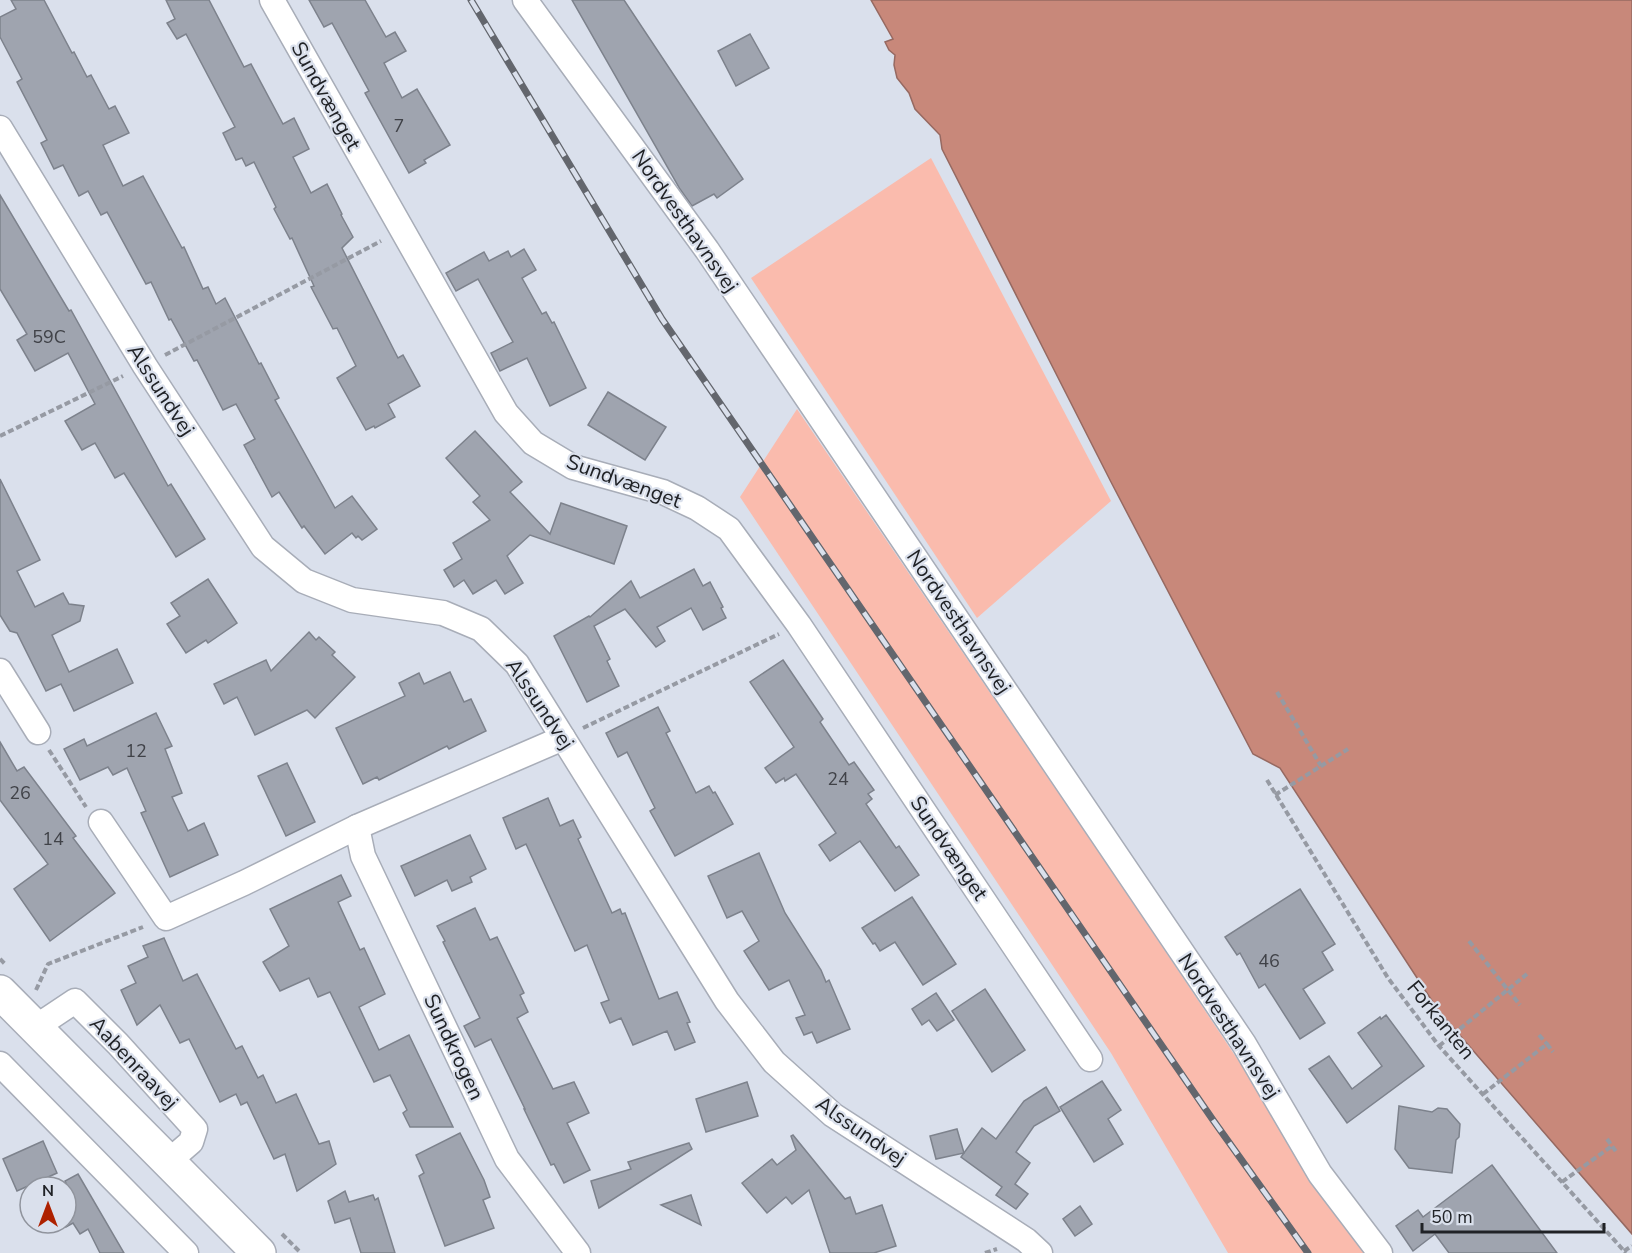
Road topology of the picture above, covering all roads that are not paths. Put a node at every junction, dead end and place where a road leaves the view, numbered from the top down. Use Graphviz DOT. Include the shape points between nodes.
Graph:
graph roads {
  1 [pos="272,0"];
  2 [pos="525,0"];
  3 [pos="0,128"];
  4 [pos="0,671"];
  5 [pos="38,732"];
  6 [pos="564,738"];
  7 [pos="101,822"];
  8 [pos="357,827"];
  9 [pos="0,992"];
  10 [pos="36,1027"];
  11 [pos="1090,1059"];
  12 [pos="0,1064"];
  13 [pos="169,1161"];
  14 [pos="186,1253"];
  15 [pos="259,1253"];
  16 [pos="578,1253"];
  17 [pos="1040,1253"];
  18 [pos="1380,1253"];
  1 -- 11 [label="street, Sundvænget" via="506,412 533,443 573,467 663,492 729,529 799,625"];
  2 -- 18 [label="street, Nordvesthavnsvej" via="707,250 1244,1044 1320,1173"];
  3 -- 6 [label="street, Alssundvej" via="145,366 263,548 304,581 352,600 443,613 481,629 517,664"];
  4 -- 5 [label="street"];
  6 -- 8 [label="street"];
  6 -- 17 [label="street, Alssundvej" via="727,1001 774,1062 833,1115 1026,1240"];
  7 -- 8 [label="street" via="166,918"];
  8 -- 16 [label="street, Sundkrogen" via="363,856 507,1159"];
  9 -- 10 [label="street, Aabenraavej"];
  10 -- 13 [label="street, Aabenraavej"];
  10 -- 13 [label="street, Aabenraavej" via="75,1001 111,1037 195,1129 191,1142"];
  12 -- 14 [label="street"];
  13 -- 15 [label="street, Aabenraavej"];
}
